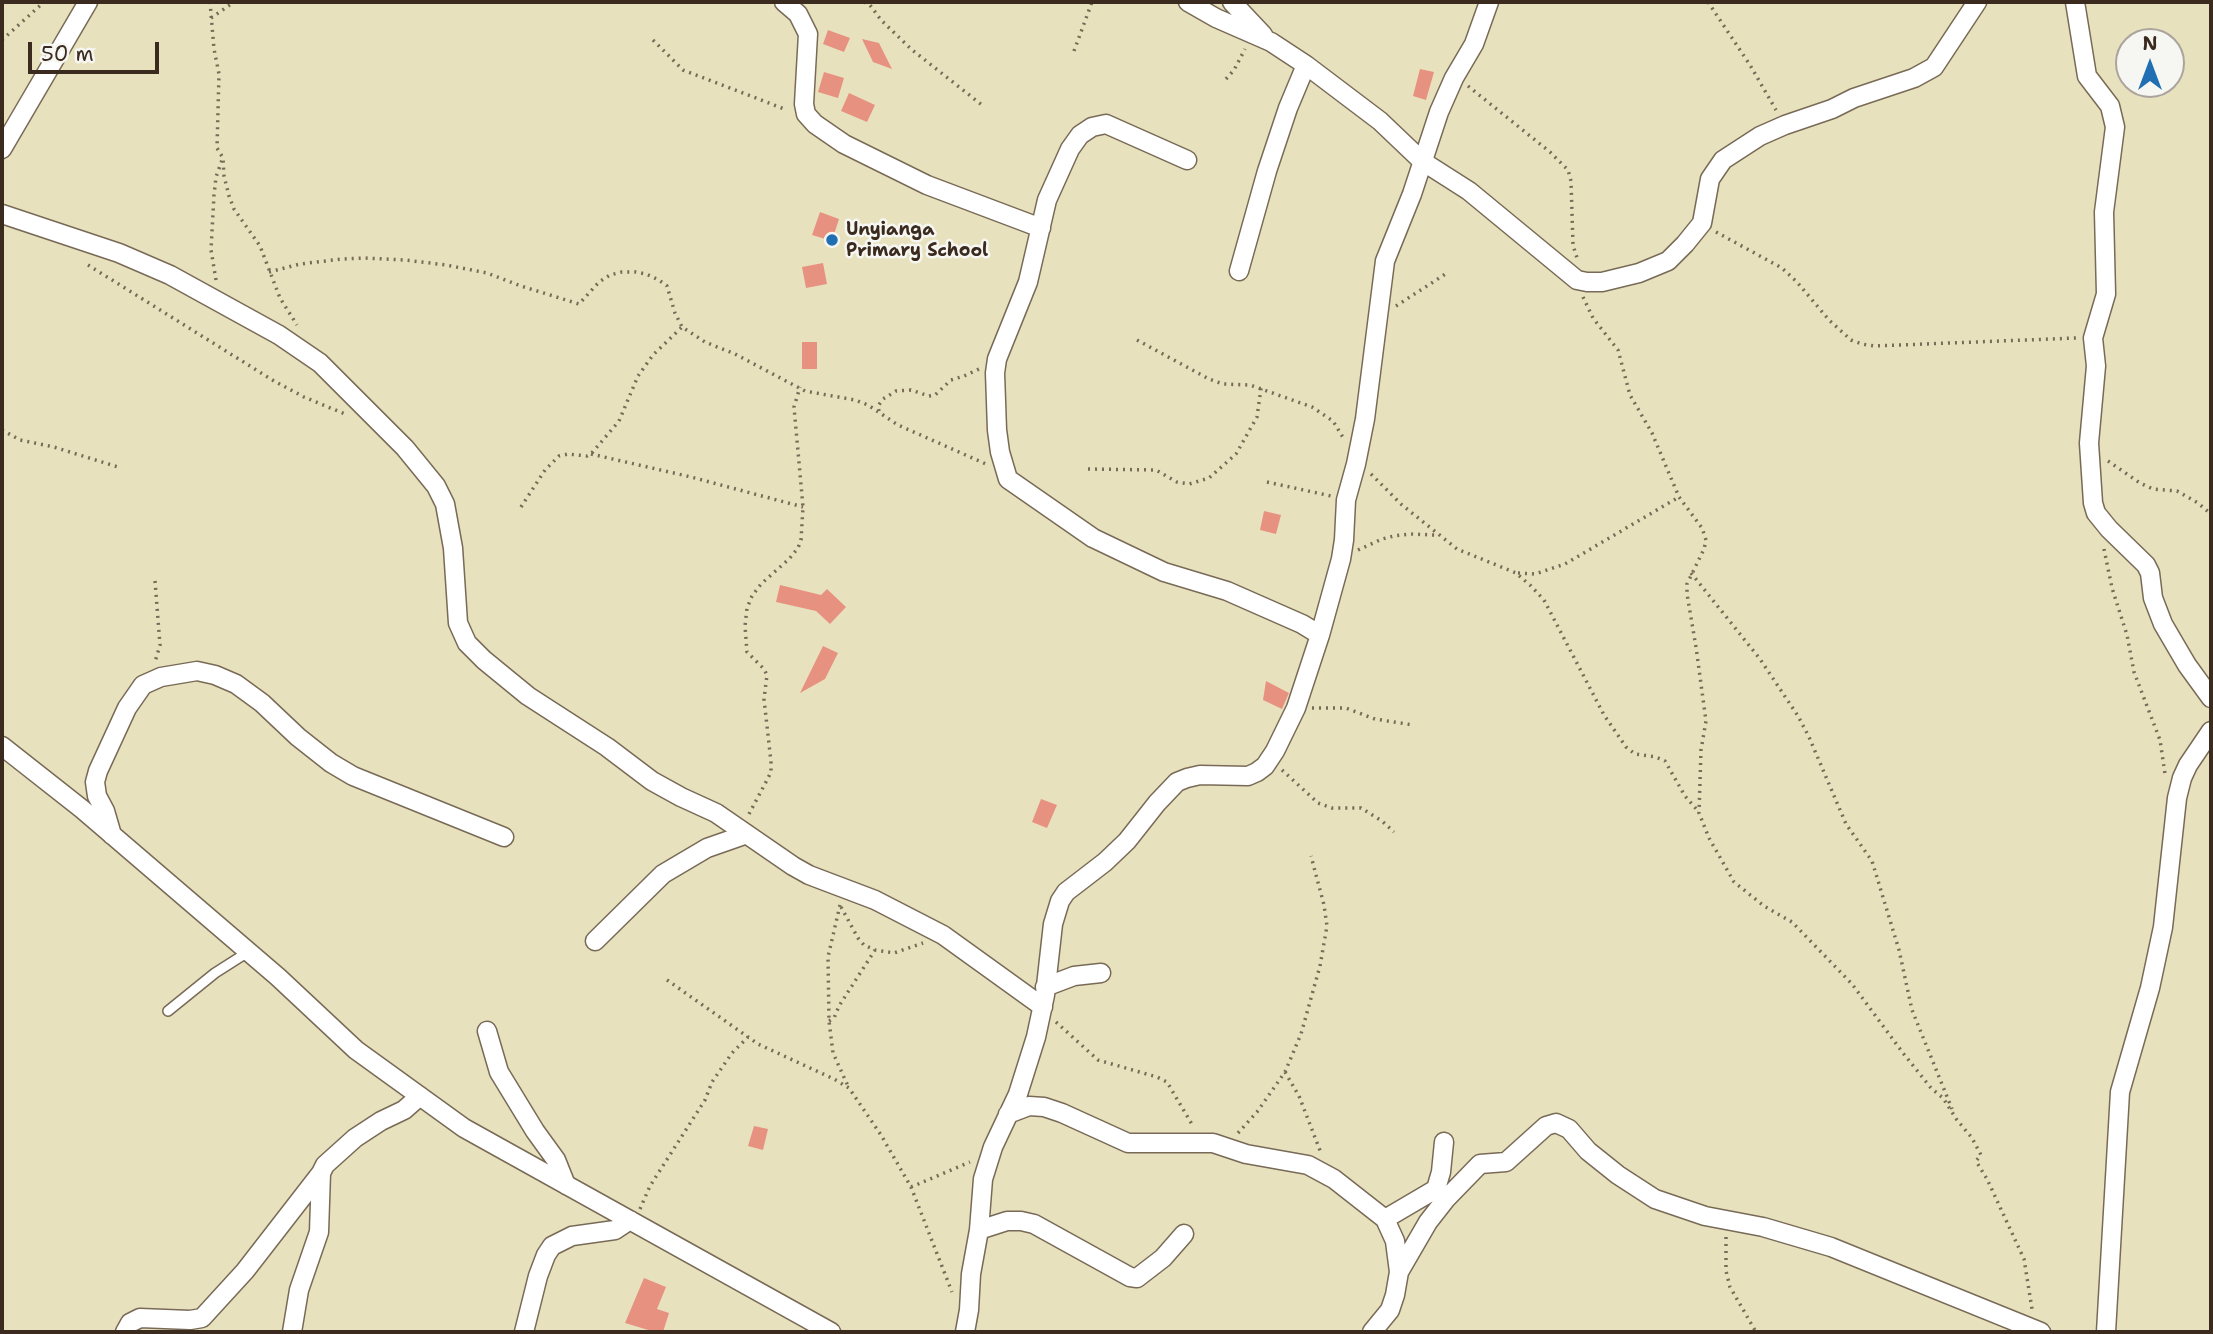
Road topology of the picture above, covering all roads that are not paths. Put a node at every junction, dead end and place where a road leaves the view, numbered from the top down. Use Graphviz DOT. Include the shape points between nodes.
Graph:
graph roads {
  1 [pos="88,2"];
  2 [pos="784,2"];
  3 [pos="1188,2"];
  4 [pos="1232,2"];
  5 [pos="1489,2"];
  6 [pos="1977,2"];
  7 [pos="2075,2"];
  8 [pos="1262,39"];
  9 [pos="1306,65"];
  10 [pos="2,149"];
  11 [pos="1187,160"];
  12 [pos="1422,161"];
  13 [pos="2,214"];
  14 [pos="1041,229"];
  15 [pos="1238,271"];
  16 [pos="1320,635"];
  17 [pos="2211,698"];
  18 [pos="2211,731"];
  19 [pos="2,746"];
  20 [pos="112,835"];
  21 [pos="749,836"];
  22 [pos="504,837"];
  23 [pos="595,941"];
  24 [pos="248,952"];
  25 [pos="1101,973"];
  26 [pos="1045,987"];
  27 [pos="168,1011"];
  28 [pos="1042,1011"];
  29 [pos="487,1031"];
  30 [pos="420,1096"];
  31 [pos="1008,1114"];
  32 [pos="1444,1142"];
  33 [pos="321,1172"];
  34 [pos="566,1185"];
  35 [pos="1385,1219"];
  36 [pos="630,1220"];
  37 [pos="979,1230"];
  38 [pos="1184,1234"];
  39 [pos="1399,1272"];
  40 [pos="2037,1330"];
  41 [pos="125,1332"];
  42 [pos="292,1332"];
  43 [pos="524,1332"];
  44 [pos="831,1332"];
  45 [pos="965,1332"];
  46 [pos="1371,1332"];
  47 [pos="2106,1332"];
  1 -- 10 [label="street"];
  2 -- 14 [label="street" via="798,14 808,34 804,104 815,124 844,144 927,185"];
  3 -- 8 [label="street"];
  4 -- 8 [label="street"];
  5 -- 12 [label="street" via="1474,44 1439,111"];
  6 -- 12 [label="street" via="1934,67 1760,136 1723,160 1710,180 1702,223 1668,261 1639,273 1602,282 1582,281 1469,191"];
  7 -- 17 [label="street" via="2087,76 2110,106 2115,127 2104,212 2106,294 2094,338 2091,489 2096,513 2146,565 2162,624"];
  8 -- 9 [label="street"];
  9 -- 12 [label="street" via="1380,121"];
  9 -- 15 [label="street" via="1267,171"];
  11 -- 14 [label="street" via="1106,124 1092,127 1070,149 1047,200"];
  12 -- 16 [label="street" via="1385,261 1365,419 1346,500 1344,540"];
  13 -- 21 [label="street" via="170,275 279,335 323,365 436,486 450,528 457,623 467,643 528,696 652,781 716,813"];
  14 -- 16 [label="street" via="1025,291 995,373 997,430 1008,479 1093,538"];
  16 -- 26 [label="street" via="1296,708 1271,758 1248,776 1200,775 1177,782 1127,841 1066,892 1053,925"];
  18 -- 47 [label="street" via="2182,778 2163,927 2120,1092"];
  19 -- 20 [label="street"];
  20 -- 22 [label="street" via="95,782 127,708 143,685 197,671 236,684 353,776"];
  20 -- 24 [label="street"];
  21 -- 23 [label="street" via="707,848 663,874"];
  21 -- 28 [label="street" via="793,866 943,935"];
  24 -- 27 [label="lane"];
  24 -- 30 [label="street" via="356,1050"];
  25 -- 26 [label="street" via="1074,976"];
  26 -- 28 [label="street"];
  28 -- 31 [label="street"];
  29 -- 34 [label="street" via="499,1072 556,1160"];
  30 -- 33 [label="street" via="355,1138"];
  30 -- 34 [label="street" via="464,1128"];
  31 -- 35 [label="street" via="1029,1106 1044,1107 1128,1143 1204,1143 1308,1165"];
  31 -- 37 [label="street" via="984,1179"];
  32 -- 35 [label="street" via="1436,1189"];
  33 -- 41 [label="street" via="245,1271 202,1318 141,1318"];
  33 -- 42 [label="street" via="319,1232 299,1290"];
  34 -- 36 [label="street"];
  35 -- 39 [label="street" via="1398,1252"];
  36 -- 43 [label="street" via="615,1230 572,1236 552,1246 538,1276"];
  36 -- 44 [label="street"];
  37 -- 38 [label="street" via="1007,1221 1034,1224 1137,1278"];
  37 -- 45 [label="street"];
  39 -- 40 [label="street" via="1428,1222 1475,1169 1485,1162 1513,1158 1551,1123 1569,1129 1588,1151 1655,1199 1830,1247"];
  39 -- 46 [label="street" via="1390,1310"];
}
